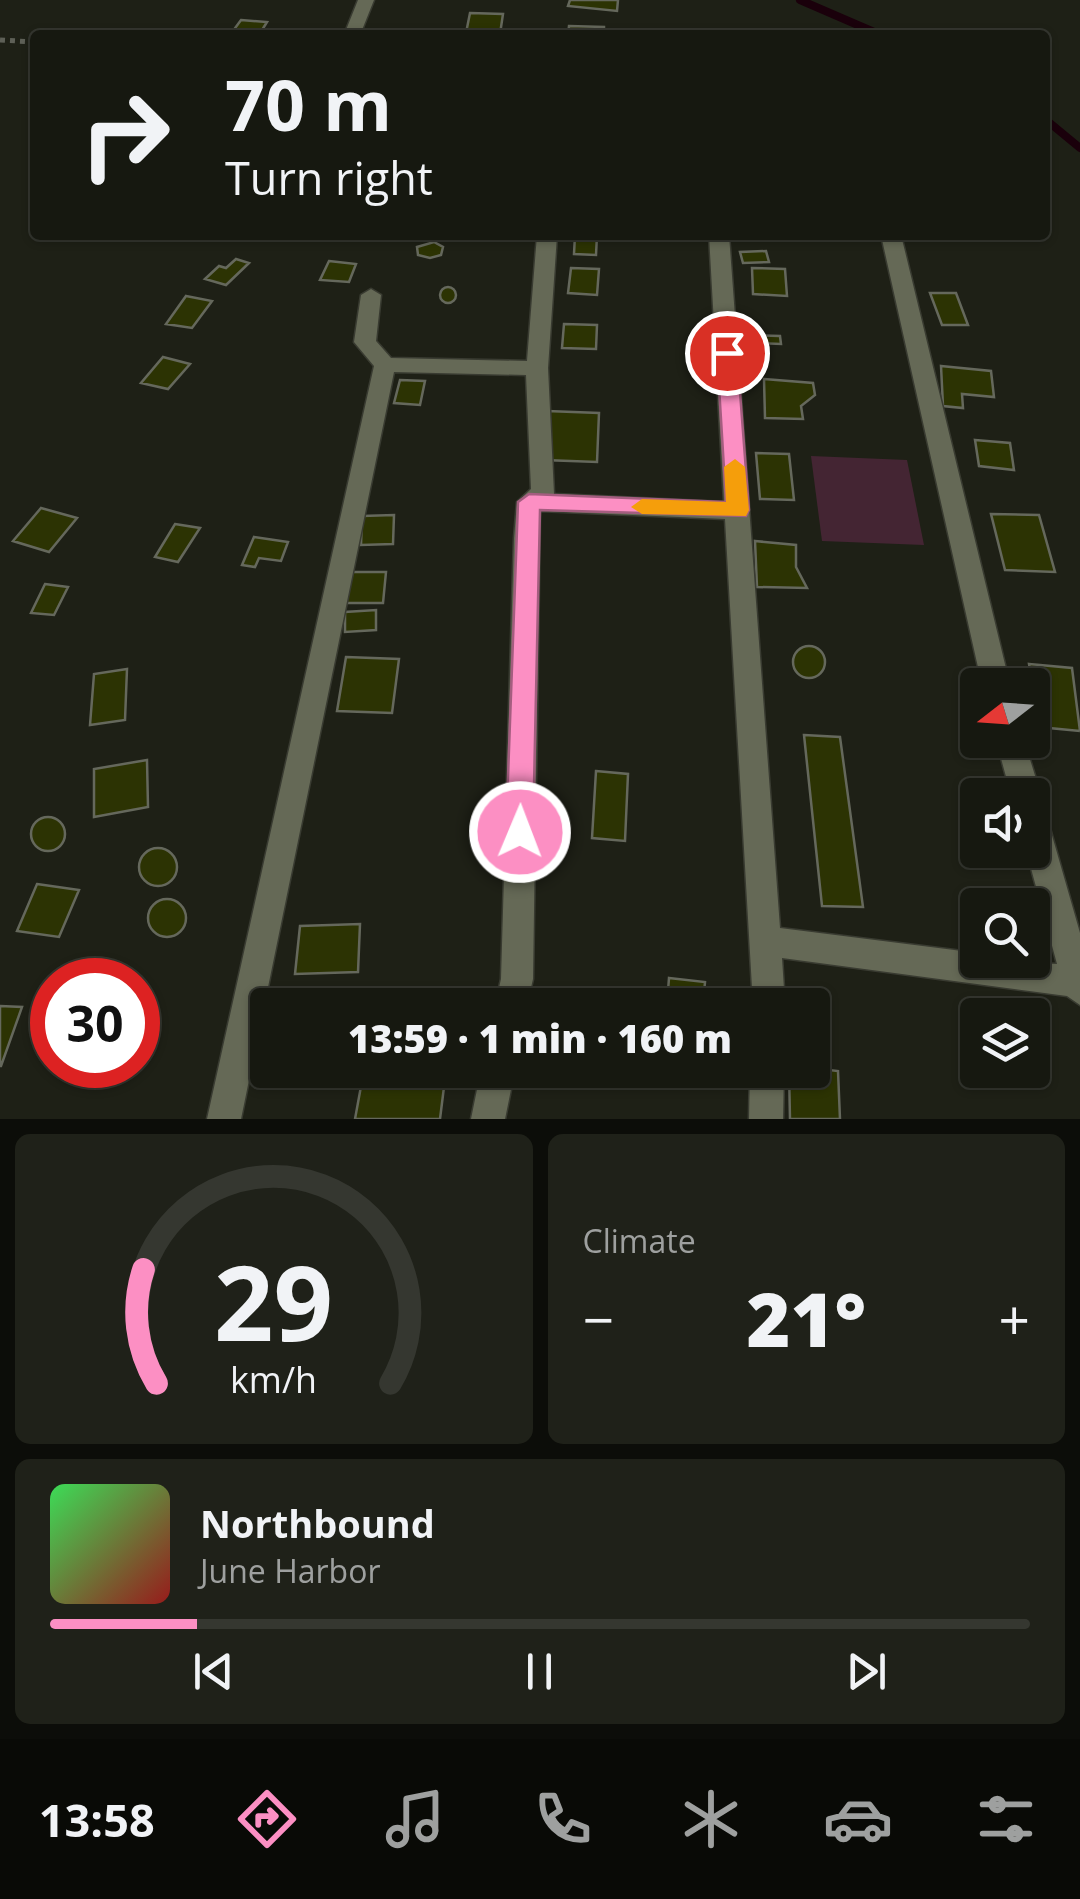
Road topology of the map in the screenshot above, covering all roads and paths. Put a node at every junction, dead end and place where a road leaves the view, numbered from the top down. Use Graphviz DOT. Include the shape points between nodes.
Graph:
graph roads {
  1 [pos="366,0"];
  2 [pos="354,30"];
  3 [pos="0,40"];
  4 [pos="30,42"];
  5 [pos="546,240"];
  6 [pos="719,240"];
  7 [pos="892,240"];
  8 [pos="372,295"];
  9 [pos="384,365"];
  10 [pos="538,368"];
  11 [pos="529,502"];
  12 [pos="738,510"];
  13 [pos="992,668"];
  14 [pos="1046,868"];
  15 [pos="766,941"];
  16 [pos="1080,986"];
  17 [pos="515,988"];
  18 [pos="768,988"];
  19 [pos="494,1088"];
  20 [pos="767,1088"];
  21 [pos="224,1119"];
  22 [pos="488,1119"];
  23 [pos="766,1119"];
  1 -- 2 [label="street"];
  3 -- 4 [label="path"];
  5 -- 10 [label="street"];
  6 -- 12 [label="street"];
  7 -- 13 [label="street"];
  8 -- 9 [label="street" via="365,342"];
  9 -- 10 [label="street"];
  9 -- 21 [label="street"];
  10 -- 11 [label="street" via="544,492"];
  11 -- 12 [label="street"];
  11 -- 17 [label="street"];
  12 -- 15 [label="street"];
  14 -- 16 [label="street"];
  15 -- 16 [label="street"];
  15 -- 18 [label="street"];
  19 -- 22 [label="street"];
  20 -- 23 [label="street"];
}
